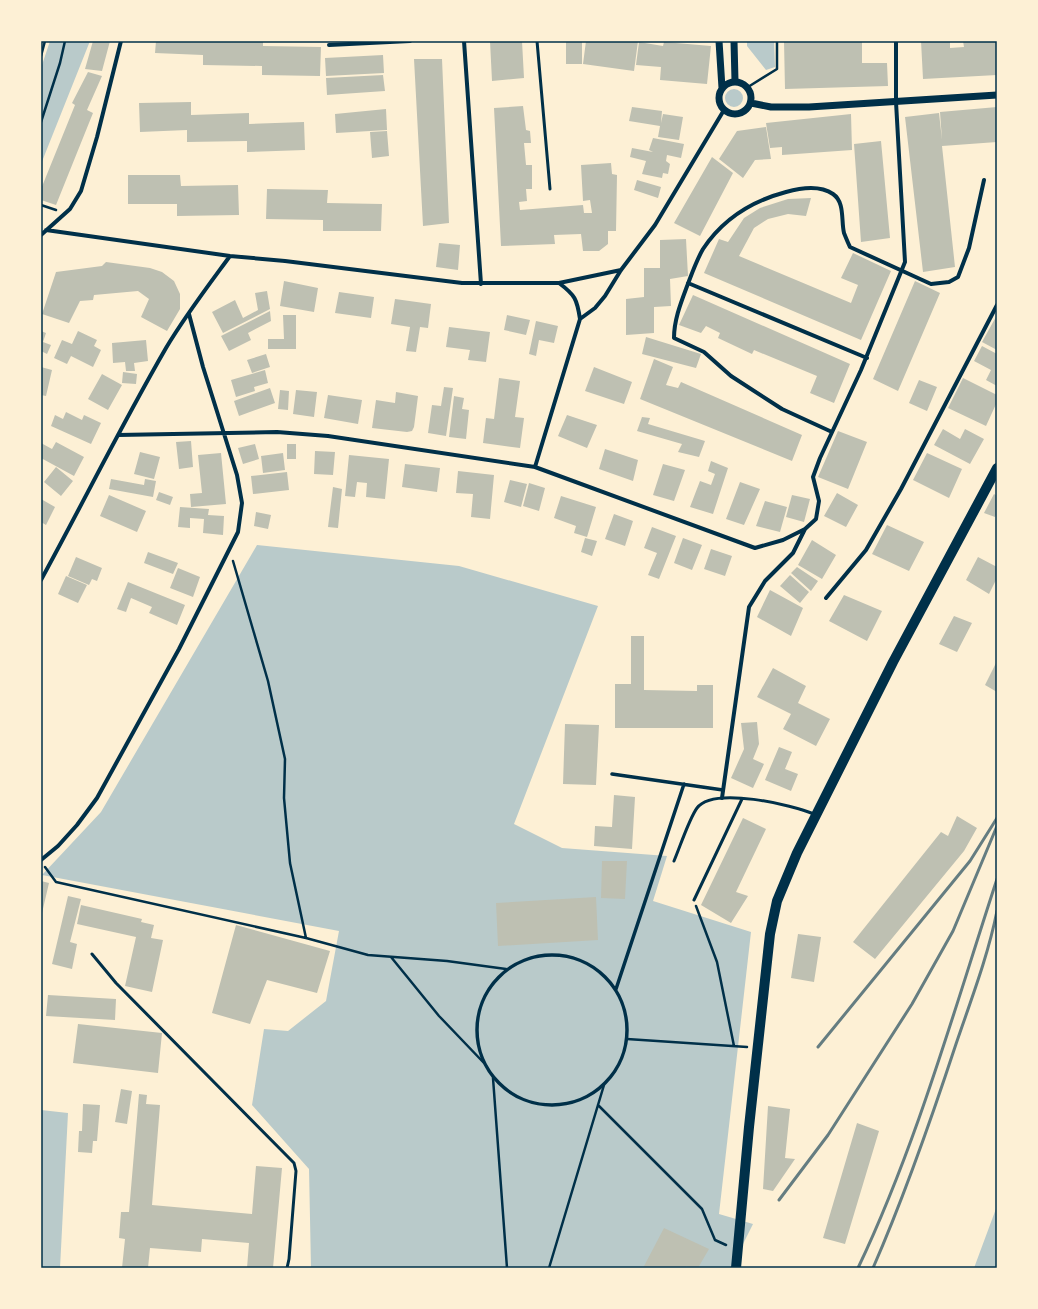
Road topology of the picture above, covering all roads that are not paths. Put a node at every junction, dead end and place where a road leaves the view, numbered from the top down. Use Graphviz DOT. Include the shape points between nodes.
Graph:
graph roads {
  1 [pos="121,41"];
  2 [pos="410,41"];
  3 [pos="464,41"];
  4 [pos="537,41"];
  5 [pos="719,41"];
  6 [pos="734,41"];
  7 [pos="896,41"];
  8 [pos="329,45"];
  9 [pos="735,81"];
  10 [pos="722,88"];
  11 [pos="997,95"];
  12 [pos="896,102"];
  13 [pos="751,103"];
  14 [pos="724,110"];
  15 [pos="984,180"];
  16 [pos="550,190"];
  17 [pos="46,230"];
  18 [pos="41,234"];
  19 [pos="230,256"];
  20 [pos="621,270"];
  21 [pos="902,270"];
  22 [pos="559,283"];
  23 [pos="688,283"];
  24 [pos="481,284"];
  25 [pos="997,305"];
  26 [pos="189,314"];
  27 [pos="580,319"];
  28 [pos="866,358"];
  29 [pos="832,432"];
  30 [pos="225,434"];
  31 [pos="118,436"];
  32 [pos="535,468"];
  33 [pos="997,468"];
  34 [pos="805,529"];
  35 [pos="41,580"];
  36 [pos="826,598"];
  37 [pos="612,774"];
  38 [pos="684,784"];
  39 [pos="723,790"];
  40 [pos="722,798"];
  41 [pos="742,800"];
  42 [pos="817,814"];
  43 [pos="41,861"];
  44 [pos="674,861"];
  45 [pos="694,900"];
  46 [pos="92,954"];
  47 [pos="616,989"];
  48 [pos="286,1268"];
  49 [pos="736,1268"];
  1 -- 17 [label="street" via="88,170 76,202"];
  2 -- 8 [label="street"];
  3 -- 24 [label="street"];
  4 -- 16 [label="lane"];
  5 -- 10 [label="street"];
  6 -- 9 [label="street"];
  7 -- 12 [label="street"];
  9 -- 10 [label="street"];
  9 -- 13 [label="street" via="748,87 752,97"];
  10 -- 14 [label="street" via="719,97"];
  11 -- 12 [label="street"];
  12 -- 13 [label="street" via="796,107 771,107"];
  12 -- 21 [label="street" via="905,262"];
  13 -- 14 [label="street" via="740,114 734,115"];
  14 -- 20 [label="street" via="655,225"];
  15 -- 21 [label="street" via="969,248 958,278 931,284"];
  17 -- 18 [label="street"];
  17 -- 19 [label="street"];
  19 -- 24 [label="street"];
  19 -- 26 [label="street"];
  20 -- 22 [label="street"];
  20 -- 27 [label="street" via="595,308"];
  21 -- 23 [label="street" via="850,248 844,232 841,206 834,194 820,189 799,188 767,197 740,211 721,227 702,250"];
  21 -- 28 [label="street"];
  22 -- 24 [label="street"];
  22 -- 27 [label="street" via="571,292 577,301"];
  23 -- 28 [label="street"];
  23 -- 29 [label="street" via="674,326 674,338 704,352 731,376 782,409"];
  25 -- 36 [label="street" via="901,489 866,550"];
  26 -- 30 [label="street"];
  26 -- 31 [label="street" via="167,347"];
  27 -- 32 [label="street"];
  28 -- 29 [label="street"];
  29 -- 34 [label="street" via="814,477 819,501 816,519"];
  30 -- 31 [label="street"];
  30 -- 32 [label="street" via="277,432 328,436"];
  30 -- 43 [label="street" via="242,503 238,532 179,649 97,798 77,825"];
  31 -- 35 [label="street"];
  32 -- 34 [label="street" via="755,548 783,540"];
  33 -- 42 [label="main road" via="893,662"];
  34 -- 39 [label="street" via="793,553 765,580 749,607"];
  37 -- 38 [label="street"];
  38 -- 39 [label="street"];
  38 -- 47 [label="street"];
  39 -- 40 [label="street"];
  40 -- 41 [label="lane"];
  40 -- 44 [label="lane" via="707,800 698,808"];
  41 -- 42 [label="lane" via="797,807"];
  41 -- 45 [label="lane"];
  42 -- 49 [label="main road" via="788,870 777,901 770,934 748,1127"];
  46 -- 48 [label="lane" via="116,983 294,1163 296,1171 289,1259"];
  47 -- 47 [label="street" via="599,970 576,958 552,954 528,958 506,969 489,987 479,1009 476,1033 481,1057 493,1078 512,1095 534,1104 559,1106 582,1100 604,1085 620,1064 627,1039 626,1013"];
}
